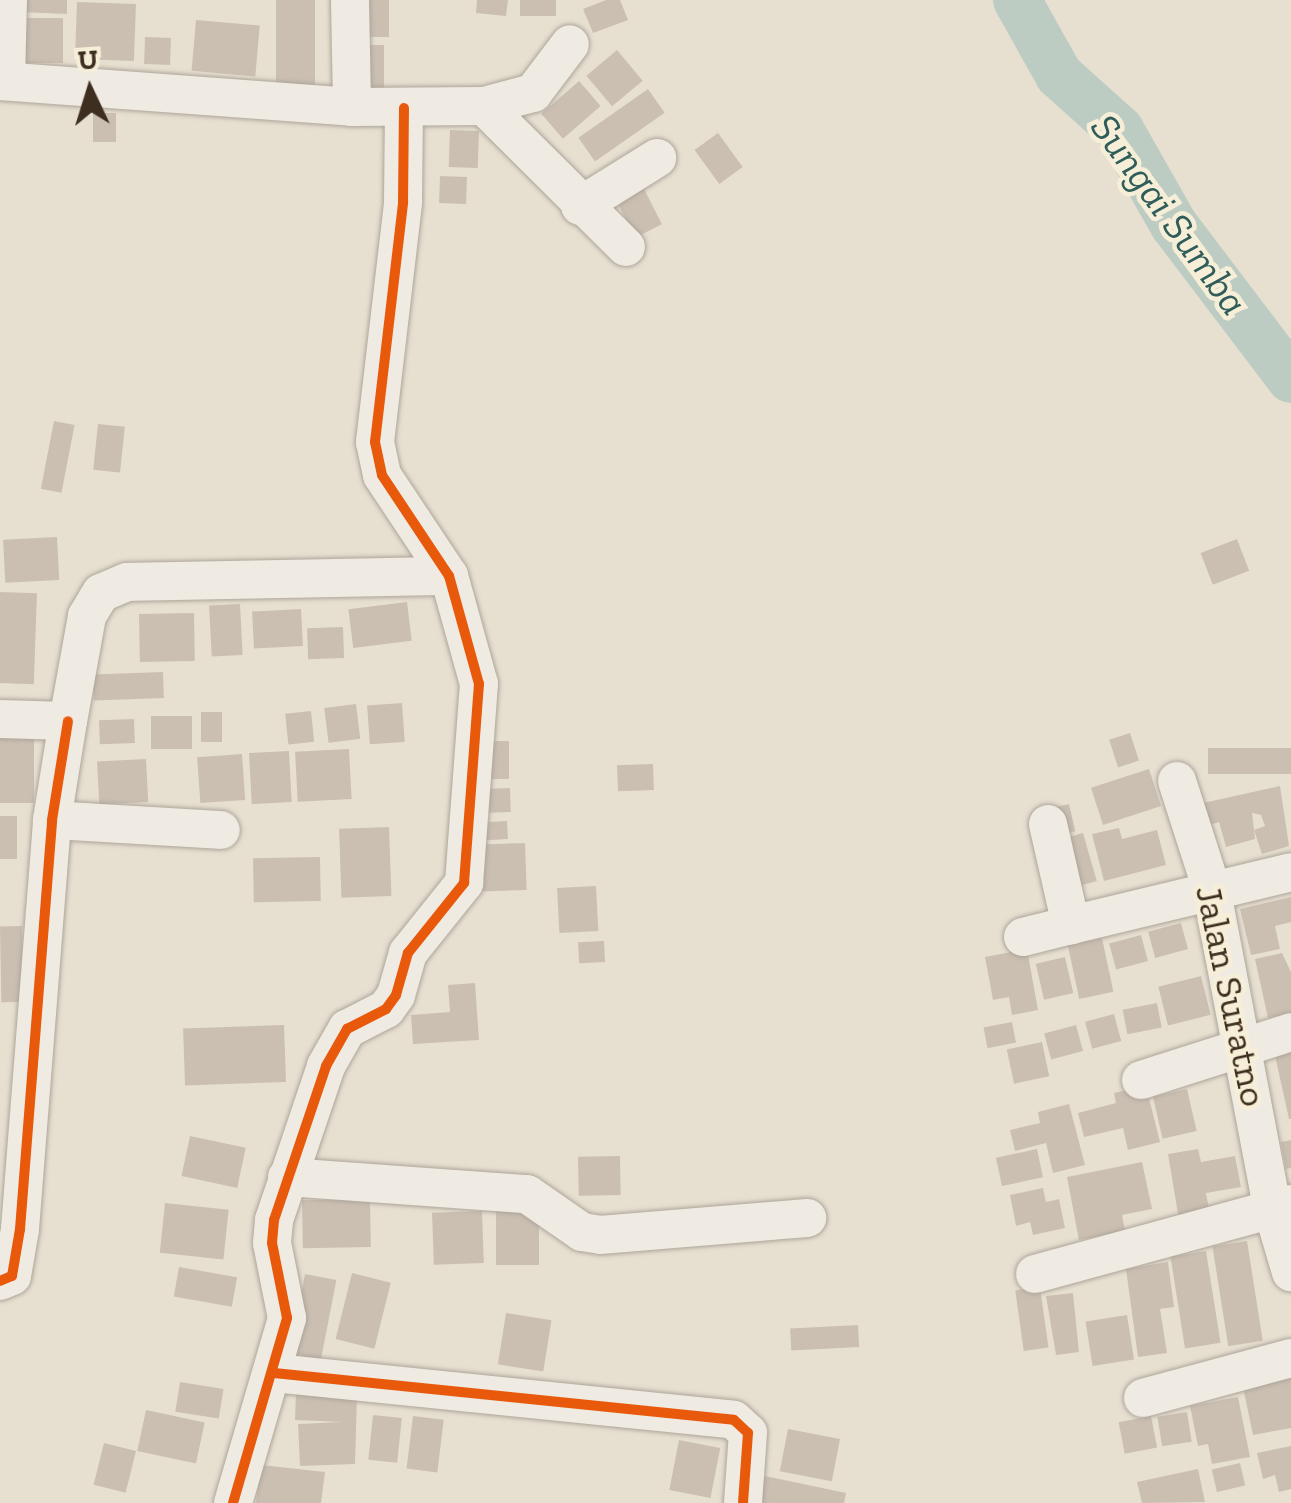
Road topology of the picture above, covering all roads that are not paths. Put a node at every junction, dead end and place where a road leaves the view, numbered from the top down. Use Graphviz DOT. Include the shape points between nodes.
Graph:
graph roads {
  1 [pos="8,0"];
  2 [pos="350,0"];
  3 [pos="570,44"];
  4 [pos="3,82"];
  5 [pos="352,106"];
  6 [pos="484,106"];
  7 [pos="404,108"];
  8 [pos="656,158"];
  9 [pos="580,206"];
  10 [pos="626,247"];
  11 [pos="449,576"];
  12 [pos="0,719"];
  13 [pos="68,721"];
  14 [pos="1178,781"];
  15 [pos="52,820"];
  16 [pos="1048,824"];
  17 [pos="221,830"];
  18 [pos="1291,872"];
  19 [pos="1210,887"];
  20 [pos="1071,925"];
  21 [pos="1023,937"];
  22 [pos="1291,1032"];
  23 [pos="1244,1042"];
  24 [pos="1141,1080"];
  25 [pos="287,1178"];
  26 [pos="1282,1206"];
  27 [pos="807,1218"];
  28 [pos="1291,1272"];
  29 [pos="1035,1274"];
  30 [pos="0,1281"];
  31 [pos="1291,1358"];
  32 [pos="274,1373"];
  33 [pos="1143,1398"];
  34 [pos="234,1503"];
  35 [pos="743,1503"];
  1 -- 4 [label="street"];
  2 -- 5 [label="street"];
  3 -- 6 [label="street" via="534,93"];
  4 -- 5 [label="street"];
  5 -- 7 [label="street"];
  6 -- 7 [label="street"];
  6 -- 9 [label="street"];
  7 -- 11 [label="street" via="403,202 374,442 382,475"];
  8 -- 9 [label="street"];
  9 -- 10 [label="street"];
  11 -- 13 [label="street" via="114,587 94,601 87,616"];
  11 -- 25 [label="street" via="481,705 464,883 408,953 386,1009 337,1042"];
  12 -- 13 [label="street"];
  13 -- 15 [label="street"];
  14 -- 19 [label="street, Jalan Suratno"];
  15 -- 17 [label="street"];
  15 -- 30 [label="street" via="20,1229 12,1276"];
  16 -- 20 [label="street"];
  18 -- 19 [label="street"];
  19 -- 20 [label="street"];
  19 -- 23 [label="street, Jalan Suratno"];
  20 -- 21 [label="street"];
  22 -- 23 [label="street"];
  23 -- 24 [label="street"];
  23 -- 26 [label="street, Jalan Suratno"];
  25 -- 27 [label="street" via="527,1194 582,1232 600,1235"];
  25 -- 32 [label="street" via="272,1243 287,1302"];
  26 -- 28 [label="street, Jalan Suratno"];
  26 -- 29 [label="street"];
  31 -- 33 [label="street"];
  32 -- 34 [label="street"];
  32 -- 35 [label="street" via="734,1420 748,1434"];
}
